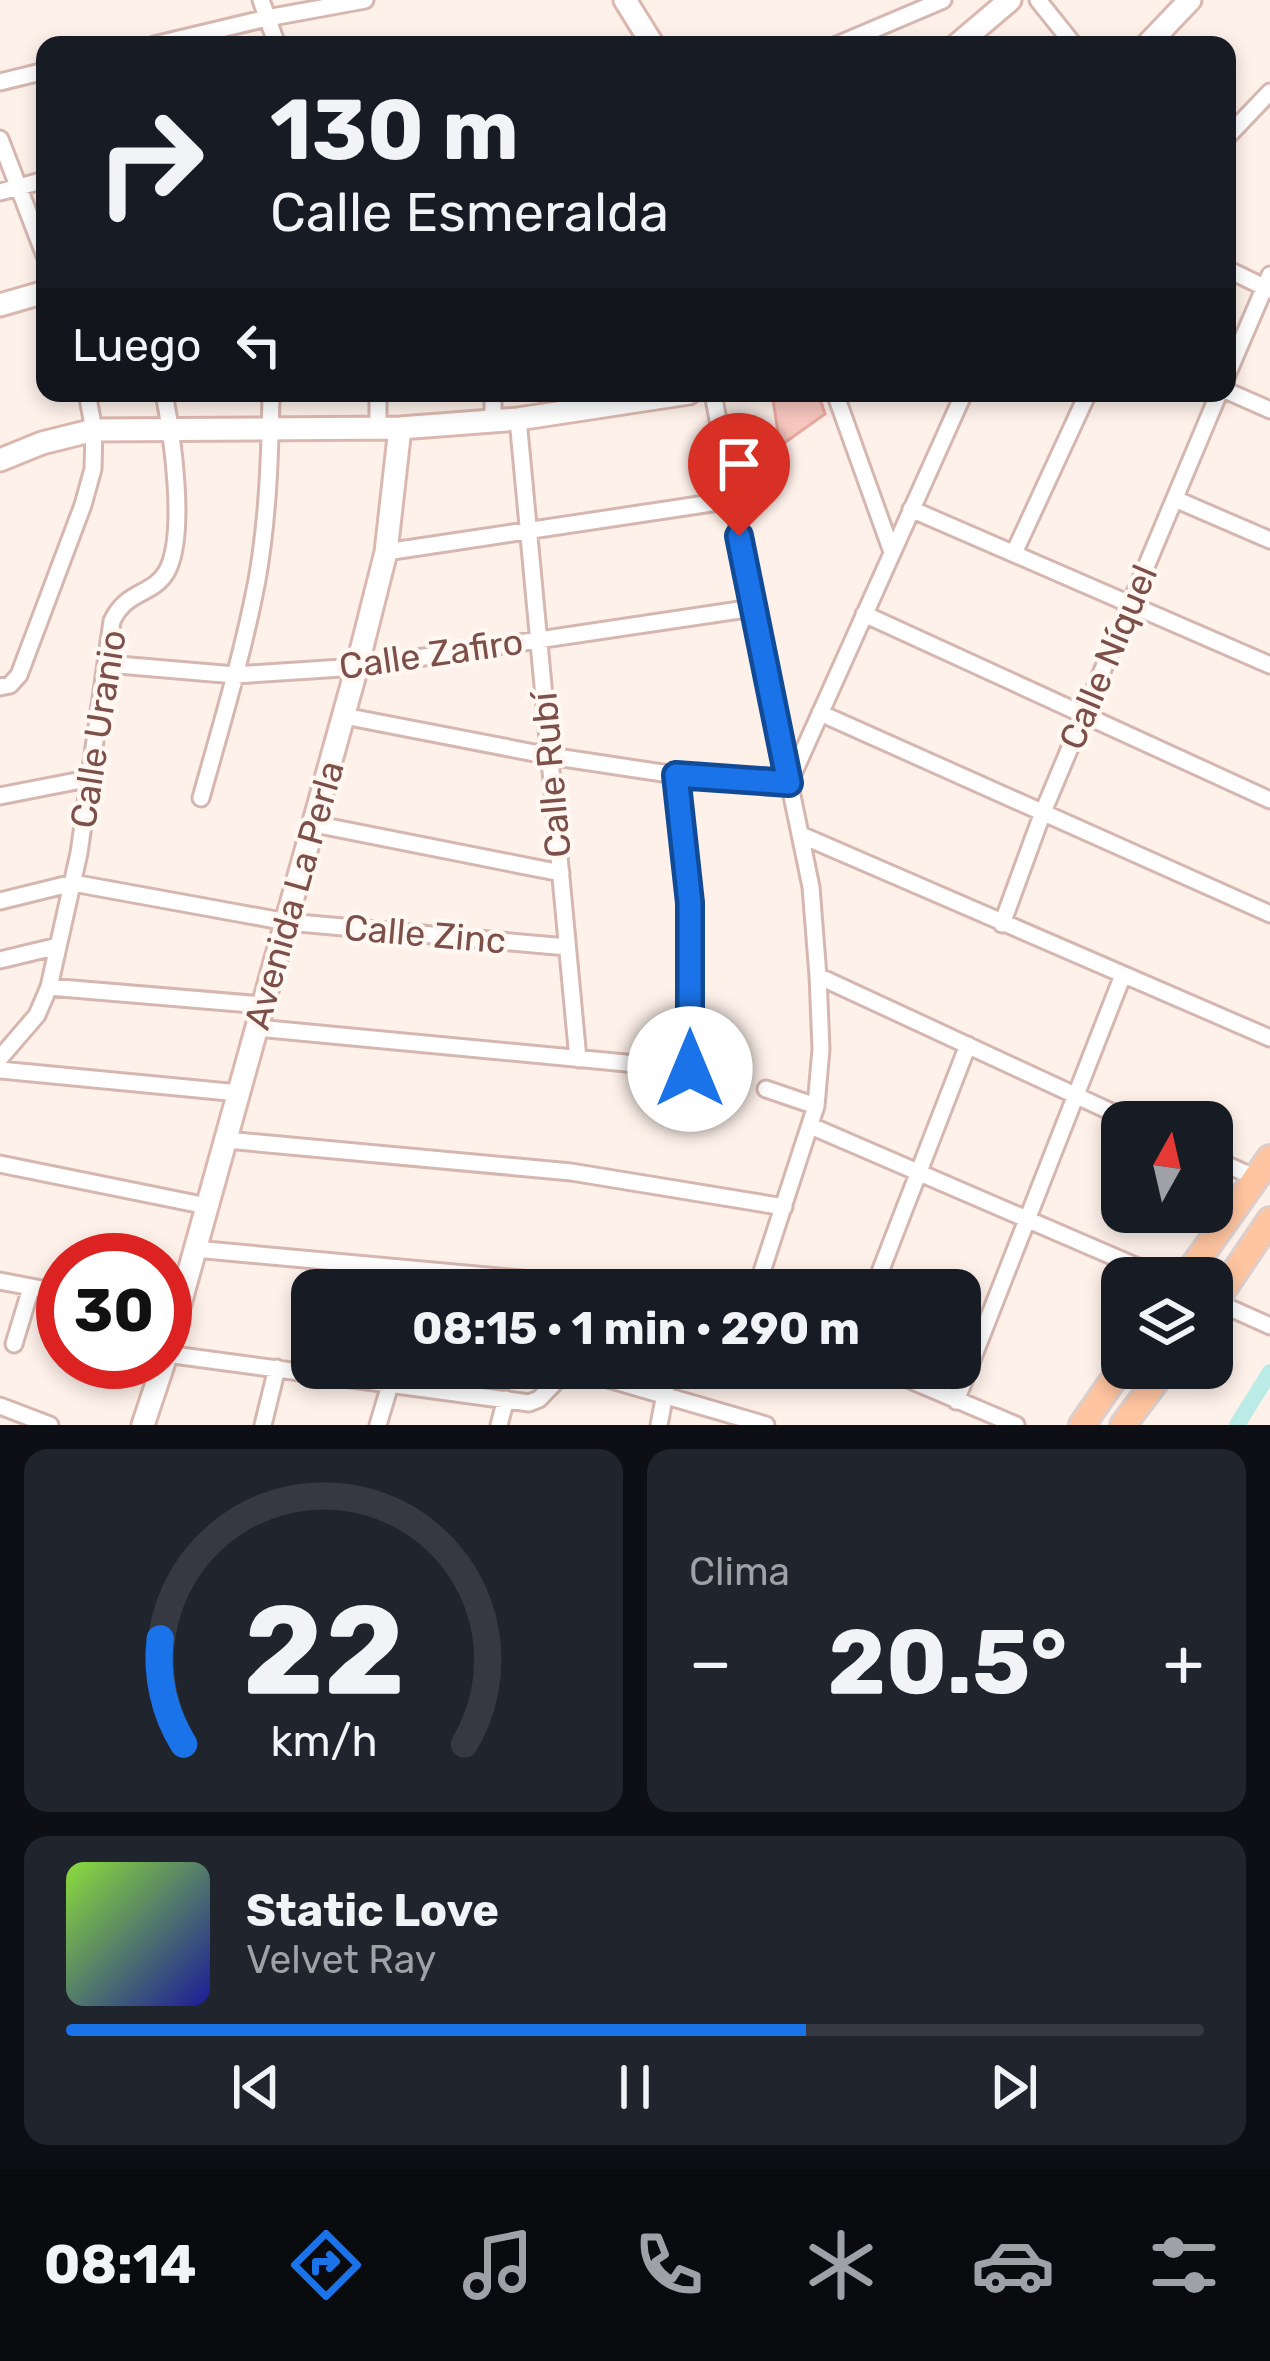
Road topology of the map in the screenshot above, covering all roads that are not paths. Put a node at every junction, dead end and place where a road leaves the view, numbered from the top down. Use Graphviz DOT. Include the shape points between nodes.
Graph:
graph roads {
  1 [pos="261,0"];
  2 [pos="365,0"];
  3 [pos="625,0"];
  4 [pos="943,0"];
  5 [pos="1010,0"];
  6 [pos="1038,0"];
  7 [pos="1190,0"];
  8 [pos="267,18"];
  9 [pos="192,36"];
  10 [pos="274,36"];
  11 [pos="647,36"];
  12 [pos="858,36"];
  13 [pos="968,36"];
  14 [pos="1067,36"];
  15 [pos="1156,36"];
  16 [pos="36,73"];
  17 [pos="0,82"];
  18 [pos="1270,92"];
  19 [pos="1236,128"];
  20 [pos="0,139"];
  21 [pos="36,182"];
  22 [pos="18,187"];
  23 [pos="0,192"];
  24 [pos="36,233"];
  25 [pos="1236,272"];
  26 [pos="1268,284"];
  27 [pos="36,295"];
  28 [pos="0,305"];
  29 [pos="1236,355"];
  30 [pos="1236,397"];
  31 [pos="89,402"];
  32 [pos="166,402"];
  33 [pos="271,402"];
  34 [pos="381,402"];
  35 [pos="493,402"];
  36 [pos="592,402"];
  37 [pos="715,402"];
  38 [pos="838,402"];
  39 [pos="960,402"];
  40 [pos="1084,402"];
  41 [pos="1219,402"];
  42 [pos="1270,410"];
  43 [pos="518,419"];
  44 [pos="493,421"];
  45 [pos="170,428"];
  46 [pos="389,428"];
  47 [pos="270,429"];
  48 [pos="94,430"];
  49 [pos="0,460"];
  50 [pos="1175,499"];
  51 [pos="732,500"];
  52 [pos="911,509"];
  53 [pos="528,532"];
  54 [pos="1270,540"];
  55 [pos="386,552"];
  56 [pos="892,552"];
  57 [pos="1014,554"];
  58 [pos="1129,604"];
  59 [pos="753,608"];
  60 [pos="864,614"];
  61 [pos="538,638"];
  62 [pos="107,664"];
  63 [pos="1270,665"];
  64 [pos="357,667"];
  65 [pos="235,676"];
  66 [pos="0,688"];
  67 [pos="820,713"];
  68 [pos="344,716"];
  69 [pos="1083,716"];
  70 [pos="550,756"];
  71 [pos="676,775"];
  72 [pos="92,778"];
  73 [pos="789,783"];
  74 [pos="0,796"];
  75 [pos="201,798"];
  76 [pos="1270,800"];
  77 [pos="1042,812"];
  78 [pos="314,824"];
  79 [pos="800,835"];
  80 [pos="561,873"];
  81 [pos="73,883"];
  82 [pos="0,902"];
  83 [pos="1270,914"];
  84 [pos="286,922"];
  85 [pos="1002,924"];
  86 [pos="58,946"];
  87 [pos="567,946"];
  88 [pos="0,960"];
  89 [pos="1123,975"];
  90 [pos="818,976"];
  91 [pos="49,987"];
  92 [pos="260,1017"];
  93 [pos="1270,1038"];
  94 [pos="968,1046"];
  95 [pos="0,1058"];
  96 [pos="578,1059"];
  97 [pos="690,1069"];
  98 [pos="0,1070"];
  99 [pos="710,1071"];
  100 [pos="766,1090"];
  101 [pos="239,1093"];
  102 [pos="1076,1095"];
  103 [pos="816,1106"];
  104 [pos="1101,1107"];
  105 [pos="811,1126"];
  106 [pos="226,1140"];
  107 [pos="1233,1162"];
  108 [pos="0,1164"];
  109 [pos="1263,1168"];
  110 [pos="920,1172"];
  111 [pos="208,1206"];
  112 [pos="784,1207"];
  113 [pos="1028,1220"];
  114 [pos="1270,1220"];
  115 [pos="195,1249"];
  116 [pos="192,1257"];
  117 [pos="1114,1257"];
  118 [pos="1199,1257"];
  119 [pos="412,1269"];
  120 [pos="763,1269"];
  121 [pos="881,1269"];
  122 [pos="1233,1274"];
  123 [pos="0,1281"];
  124 [pos="32,1288"];
  125 [pos="36,1289"];
  126 [pos="1233,1311"];
  127 [pos="1270,1326"];
  128 [pos="14,1344"];
  129 [pos="192,1360"];
  130 [pos="277,1368"];
  131 [pos="291,1370"];
  132 [pos="155,1389"];
  133 [pos="389,1389"];
  134 [pos="423,1389"];
  135 [pos="548,1389"];
  136 [pos="646,1389"];
  137 [pos="665,1389"];
  138 [pos="929,1389"];
  139 [pos="1107,1389"];
  140 [pos="1150,1389"];
  141 [pos="664,1394"];
  142 [pos="506,1399"];
  143 [pos="956,1401"];
  144 [pos="0,1406"];
  145 [pos="19,1419"];
  146 [pos="50,1425"];
  147 [pos="143,1425"];
  148 [pos="263,1425"];
  149 [pos="378,1425"];
  150 [pos="499,1425"];
  151 [pos="659,1425"];
  152 [pos="766,1425"];
  153 [pos="1016,1425"];
  154 [pos="1082,1425"];
  155 [pos="1123,1425"];
  1 -- 8 [label="street"];
  2 -- 8 [label="street"];
  3 -- 11 [label="street"];
  4 -- 12 [label="street"];
  5 -- 13 [label="street"];
  6 -- 14 [label="street"];
  7 -- 15 [label="street"];
  8 -- 9 [label="street"];
  8 -- 10 [label="street"];
  16 -- 17 [label="street"];
  18 -- 19 [label="street"];
  20 -- 22 [label="street"];
  21 -- 22 [label="street"];
  22 -- 23 [label="street"];
  22 -- 24 [label="street"];
  25 -- 26 [label="street"];
  26 -- 29 [label="street"];
  27 -- 28 [label="street"];
  30 -- 42 [label="street"];
  31 -- 48 [label="street"];
  32 -- 45 [label="street, Calle Uranio"];
  33 -- 47 [label="street"];
  34 -- 46 [label="street"];
  35 -- 44 [label="street"];
  36 -- 43 [label="street"];
  37 -- 51 [label="street"];
  38 -- 56 [label="street"];
  39 -- 52 [label="street"];
  40 -- 57 [label="street"];
  41 -- 50 [label="street, Calle Níquel"];
  43 -- 44 [label="street"];
  43 -- 53 [label="street, Calle Rubí"];
  44 -- 46 [label="street"];
  45 -- 47 [label="street"];
  45 -- 48 [label="street"];
  45 -- 62 [label="street, Calle Uranio" via="174,548 153,587 118,608"];
  46 -- 47 [label="street"];
  46 -- 55 [label="street, Avenida La Perla"];
  47 -- 65 [label="street" via="260,560"];
  48 -- 49 [label="street"];
  48 -- 66 [label="street" via="83,505 19,675"];
  50 -- 54 [label="street"];
  50 -- 58 [label="street, Calle Níquel"];
  51 -- 53 [label="street"];
  51 -- 59 [label="street"];
  52 -- 56 [label="street"];
  52 -- 57 [label="street"];
  53 -- 55 [label="street"];
  53 -- 61 [label="street, Calle Rubí"];
  55 -- 64 [label="street, Avenida La Perla"];
  56 -- 60 [label="street"];
  57 -- 58 [label="street"];
  58 -- 63 [label="street"];
  58 -- 69 [label="street, Calle Níquel"];
  59 -- 61 [label="street, Calle Zafiro"];
  59 -- 73 [label="street"];
  60 -- 67 [label="street"];
  60 -- 69 [label="street"];
  61 -- 64 [label="street, Calle Zafiro"];
  61 -- 70 [label="street, Calle Rubí"];
  62 -- 65 [label="street, Calle Zafiro"];
  62 -- 72 [label="street, Calle Uranio"];
  64 -- 65 [label="street, Calle Zafiro"];
  64 -- 68 [label="street, Avenida La Perla"];
  65 -- 75 [label="street"];
  67 -- 73 [label="street"];
  67 -- 77 [label="street"];
  68 -- 70 [label="street"];
  68 -- 78 [label="street, Avenida La Perla"];
  69 -- 76 [label="street"];
  69 -- 77 [label="street, Calle Níquel"];
  70 -- 71 [label="street"];
  70 -- 80 [label="street, Calle Rubí"];
  71 -- 73 [label="street"];
  71 -- 97 [label="street" via="690,903"];
  72 -- 74 [label="street"];
  72 -- 81 [label="street, Calle Uranio"];
  73 -- 79 [label="street"];
  77 -- 83 [label="street"];
  77 -- 85 [label="street, Calle Níquel"];
  78 -- 80 [label="street"];
  78 -- 84 [label="street, Avenida La Perla"];
  79 -- 85 [label="street"];
  79 -- 90 [label="street"];
  80 -- 87 [label="street, Calle Rubí"];
  81 -- 82 [label="street, Calle Zinc"];
  81 -- 84 [label="street, Calle Zinc"];
  81 -- 86 [label="street, Calle Uranio"];
  84 -- 87 [label="street, Calle Zinc"];
  84 -- 92 [label="street, Avenida La Perla"];
  85 -- 89 [label="street"];
  86 -- 88 [label="street"];
  86 -- 91 [label="street, Calle Uranio"];
  87 -- 96 [label="street, Calle Rubí"];
  89 -- 93 [label="street"];
  89 -- 102 [label="street"];
  90 -- 94 [label="street"];
  90 -- 103 [label="street"];
  91 -- 92 [label="street"];
  91 -- 95 [label="street, Calle Uranio" via="37,1015"];
  92 -- 96 [label="street"];
  92 -- 101 [label="street, Avenida La Perla"];
  94 -- 102 [label="street"];
  94 -- 110 [label="street"];
  96 -- 97 [label="street"];
  97 -- 99 [label="street"];
  98 -- 101 [label="street"];
  100 -- 103 [label="street"];
  101 -- 106 [label="street, Avenida La Perla"];
  102 -- 104 [label="street"];
  102 -- 113 [label="street"];
  103 -- 105 [label="street"];
  105 -- 110 [label="street"];
  105 -- 112 [label="street"];
  106 -- 111 [label="street, Avenida La Perla"];
  106 -- 112 [label="street" via="571,1172"];
  107 -- 109 [label="street"];
  108 -- 111 [label="street"];
  109 -- 118 [label="main road"];
  110 -- 113 [label="street"];
  110 -- 121 [label="street"];
  111 -- 115 [label="street, Avenida La Perla"];
  112 -- 120 [label="street"];
  113 -- 117 [label="street"];
  113 -- 143 [label="street"];
  114 -- 122 [label="main road"];
  115 -- 116 [label="street, Avenida La Perla"];
  115 -- 119 [label="street"];
  123 -- 124 [label="street"];
  124 -- 125 [label="street"];
  124 -- 128 [label="street"];
  126 -- 127 [label="street"];
  129 -- 130 [label="street"];
  130 -- 131 [label="street"];
  130 -- 148 [label="street"];
  132 -- 147 [label="street, Avenida La Perla"];
  133 -- 149 [label="street"];
  134 -- 142 [label="street"];
  135 -- 142 [label="street" via="535,1402"];
  136 -- 141 [label="street"];
  137 -- 141 [label="street"];
  138 -- 143 [label="street"];
  139 -- 154 [label="main road"];
  140 -- 155 [label="main road"];
  141 -- 151 [label="street"];
  141 -- 152 [label="street"];
  142 -- 150 [label="street"];
  143 -- 153 [label="street"];
  144 -- 145 [label="street"];
  145 -- 146 [label="street"];
}
